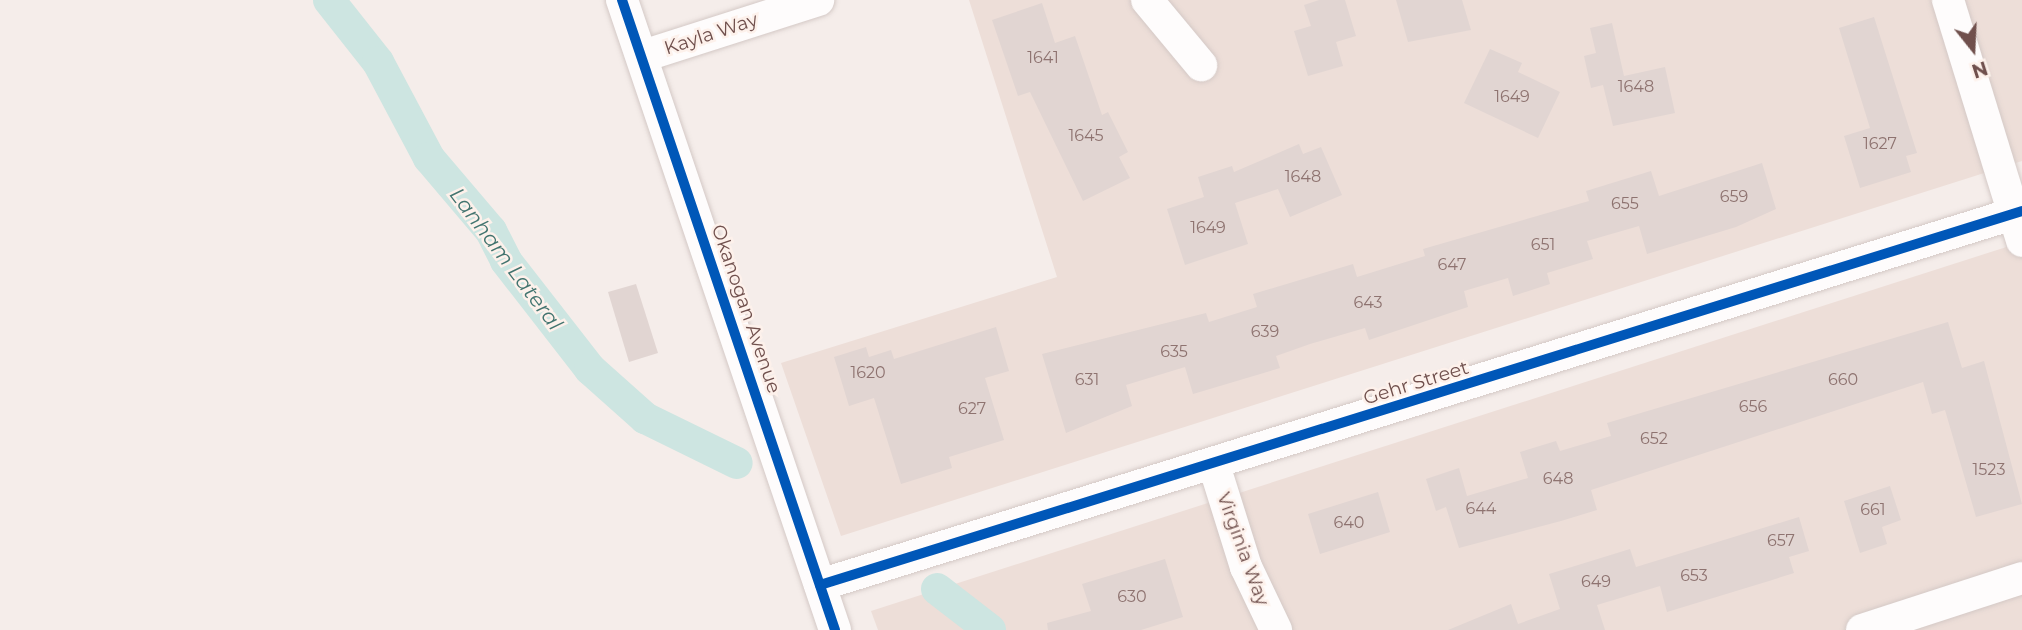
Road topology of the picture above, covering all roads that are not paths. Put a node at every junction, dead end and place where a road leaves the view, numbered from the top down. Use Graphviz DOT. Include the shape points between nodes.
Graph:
graph roads {
  1 [pos="622,0"];
  2 [pos="818,0"];
  3 [pos="1147,0"];
  4 [pos="1948,0"];
  5 [pos="643,56"];
  6 [pos="1200,65"];
  7 [pos="2019,222"];
  8 [pos="1214,466"];
  9 [pos="2022,578"];
  10 [pos="820,586"];
  11 [pos="835,630"];
  12 [pos="1276,630"];
  13 [pos="1862,630"];
  1 -- 5 [label="street, Okanogan Avenue"];
  2 -- 5 [label="street, Kayla Way"];
  3 -- 6 [label="street"];
  4 -- 7 [label="street"];
  5 -- 10 [label="street, Okanogan Avenue"];
  7 -- 8 [label="street, Gehr Street"];
  8 -- 10 [label="street, Gehr Street"];
  8 -- 12 [label="street, Virginia Way" via="1246,567"];
  9 -- 13 [label="street"];
  10 -- 11 [label="street, Okanogan Avenue"];
}
